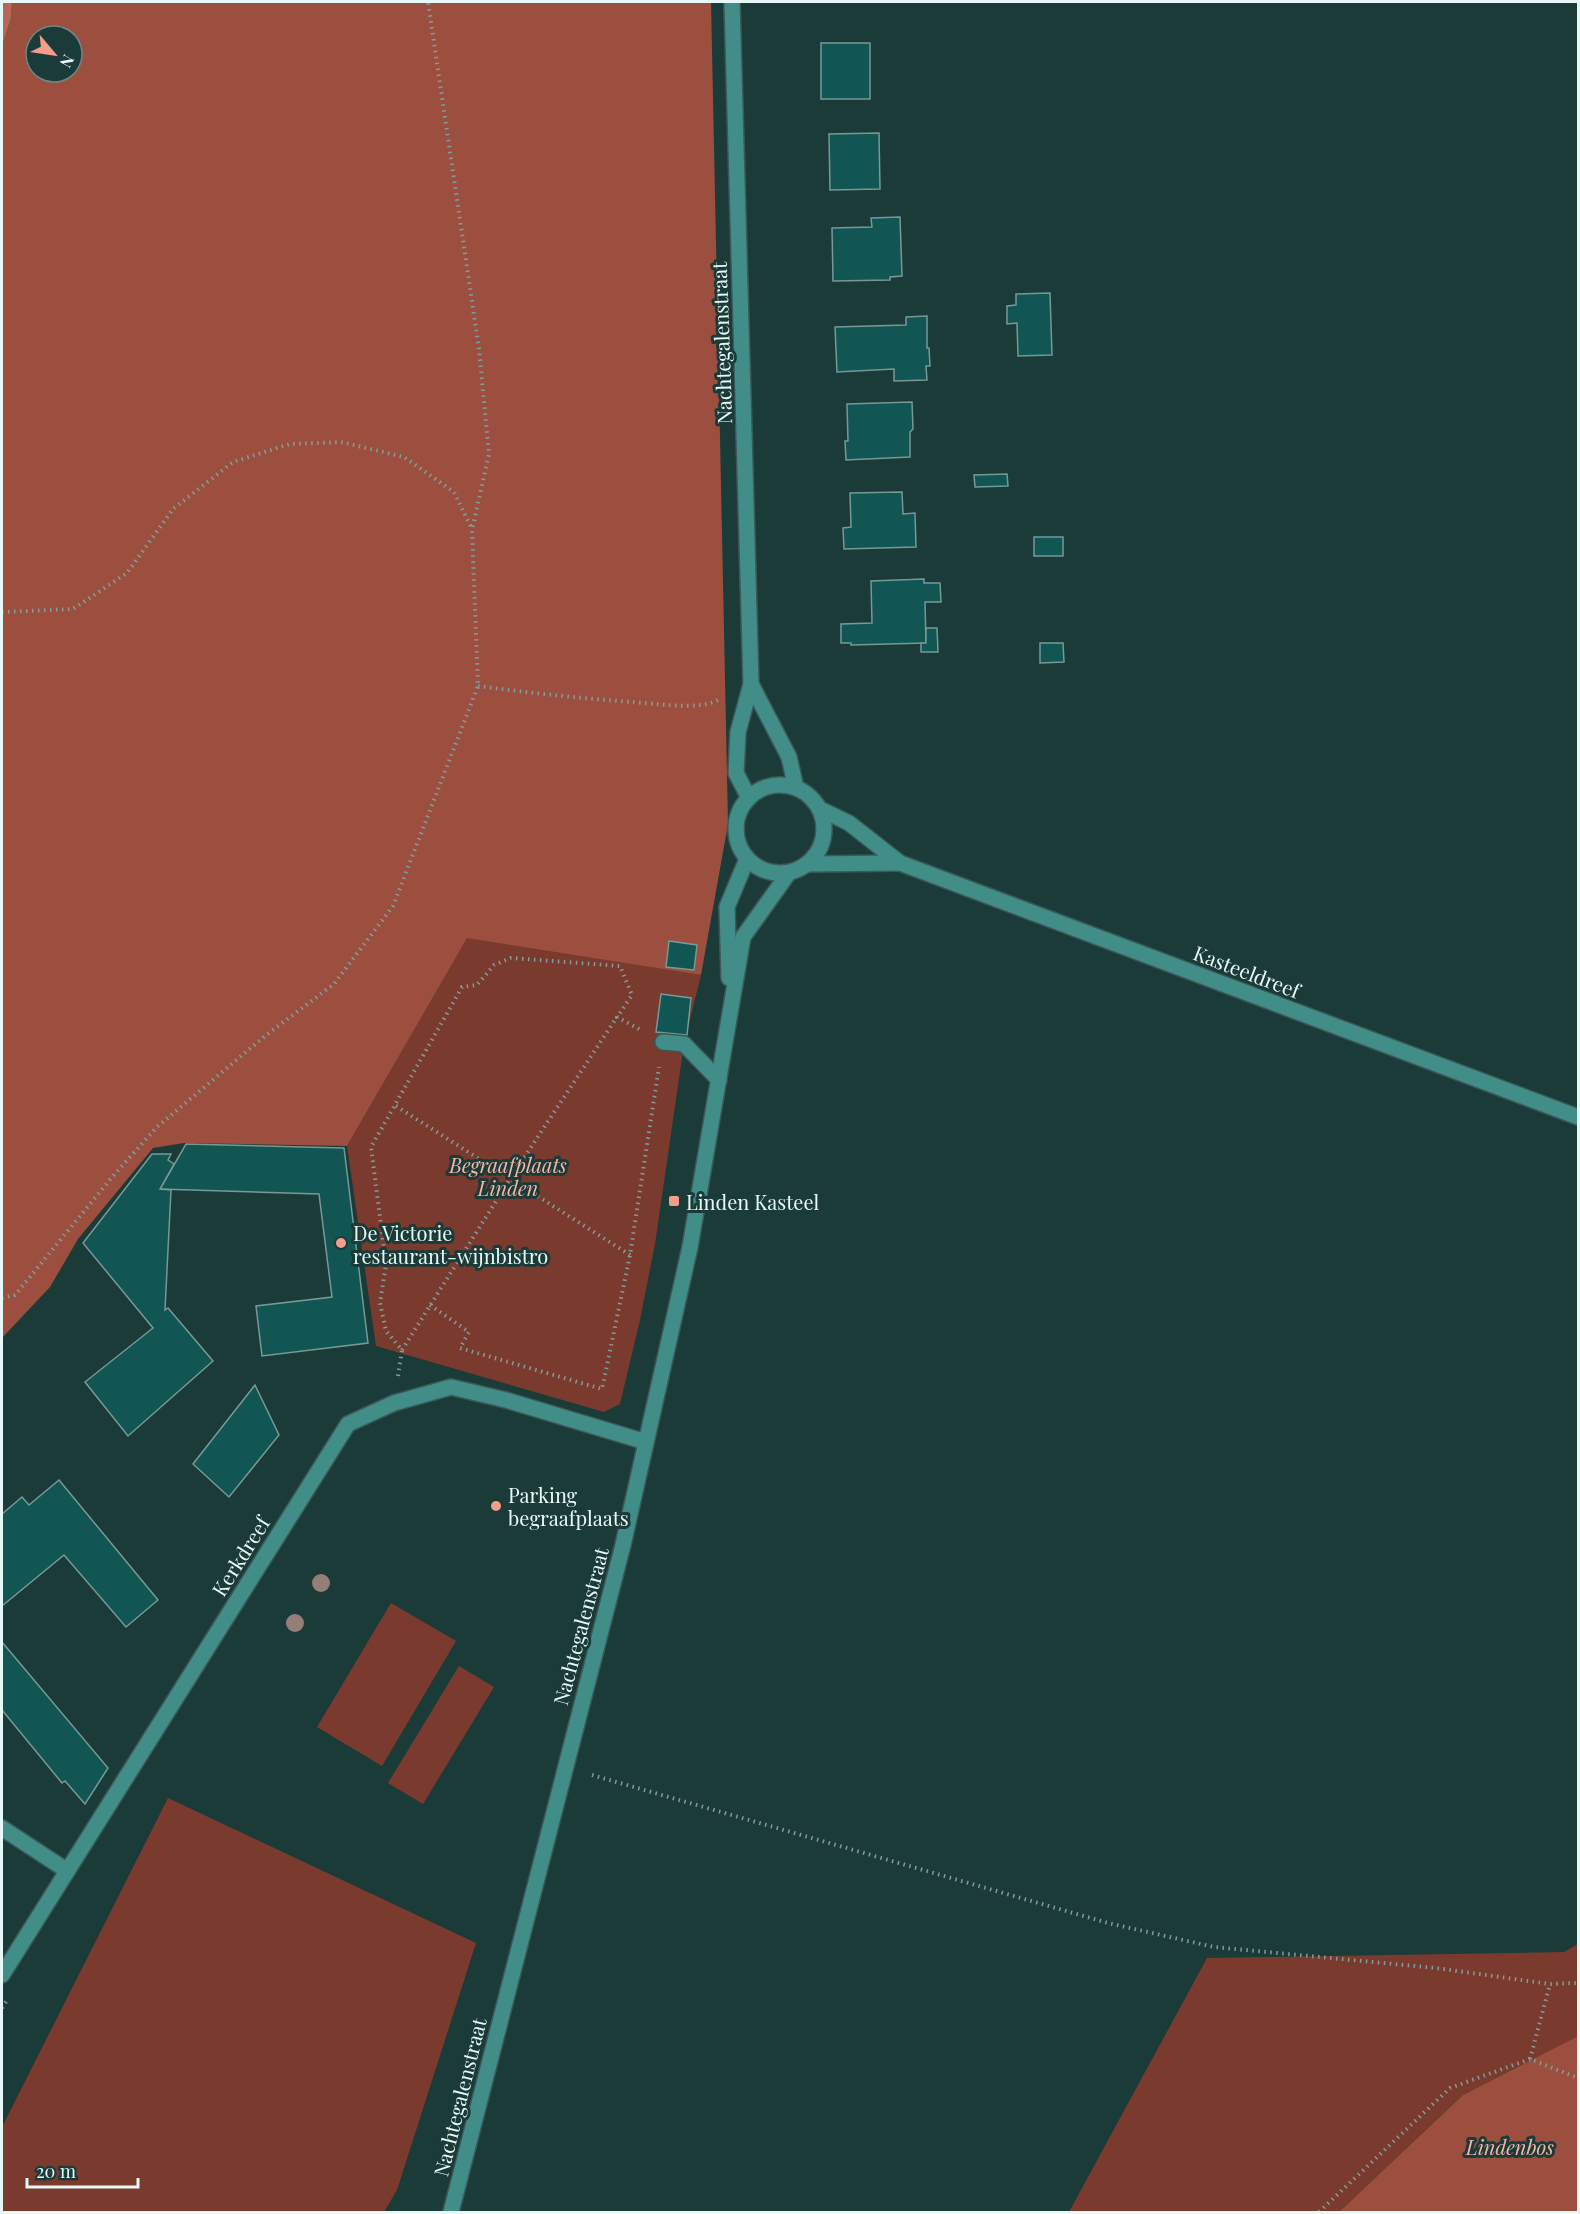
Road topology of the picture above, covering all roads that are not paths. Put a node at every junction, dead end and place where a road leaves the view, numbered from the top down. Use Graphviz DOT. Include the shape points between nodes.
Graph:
graph roads {
  1 [pos="732,2"];
  2 [pos="751,684"];
  3 [pos="796,788"];
  4 [pos="748,798"];
  5 [pos="820,809"];
  6 [pos="747,860"];
  7 [pos="900,863"];
  8 [pos="808,864"];
  9 [pos="788,874"];
  10 [pos="730,1010"];
  11 [pos="663,1042"];
  12 [pos="720,1080"];
  13 [pos="1578,1117"];
  14 [pos="646,1442"];
  15 [pos="2,1828"];
  16 [pos="66,1870"];
  17 [pos="2,1975"];
  18 [pos="451,2212"];
  1 -- 2 [label="street, Nachtegalenstraat"];
  2 -- 3 [label="street, Nachtegalenstraat" via="789,757"];
  2 -- 4 [label="street, Nachtegalenstraat" via="738,732 736,773"];
  3 -- 4 [label="street" via="766,787"];
  3 -- 5 [label="street" via="809,795"];
  4 -- 6 [label="street" via="739,812 735,831"];
  5 -- 7 [label="street, Kasteeldreef" via="849,822"];
  5 -- 8 [label="street" via="825,830 820,848"];
  6 -- 9 [label="street" via="769,873"];
  6 -- 10 [label="street, Nachtegalenstraat" via="727,907"];
  7 -- 8 [label="street, Kasteeldreef"];
  7 -- 13 [label="street, Kasteeldreef"];
  8 -- 9 [label="street, Nachtegalenstraat"];
  9 -- 10 [label="street, Nachtegalenstraat" via="743,937"];
  10 -- 12 [label="street, Nachtegalenstraat"];
  11 -- 12 [label="street" via="684,1044"];
  12 -- 14 [label="street, Nachtegalenstraat" via="690,1247"];
  14 -- 16 [label="street, Kerkdreef" via="451,1387 394,1403 348,1424"];
  14 -- 18 [label="street, Nachtegalenstraat"];
  15 -- 16 [label="street"];
  16 -- 17 [label="street, Kerkdreef"];
}
